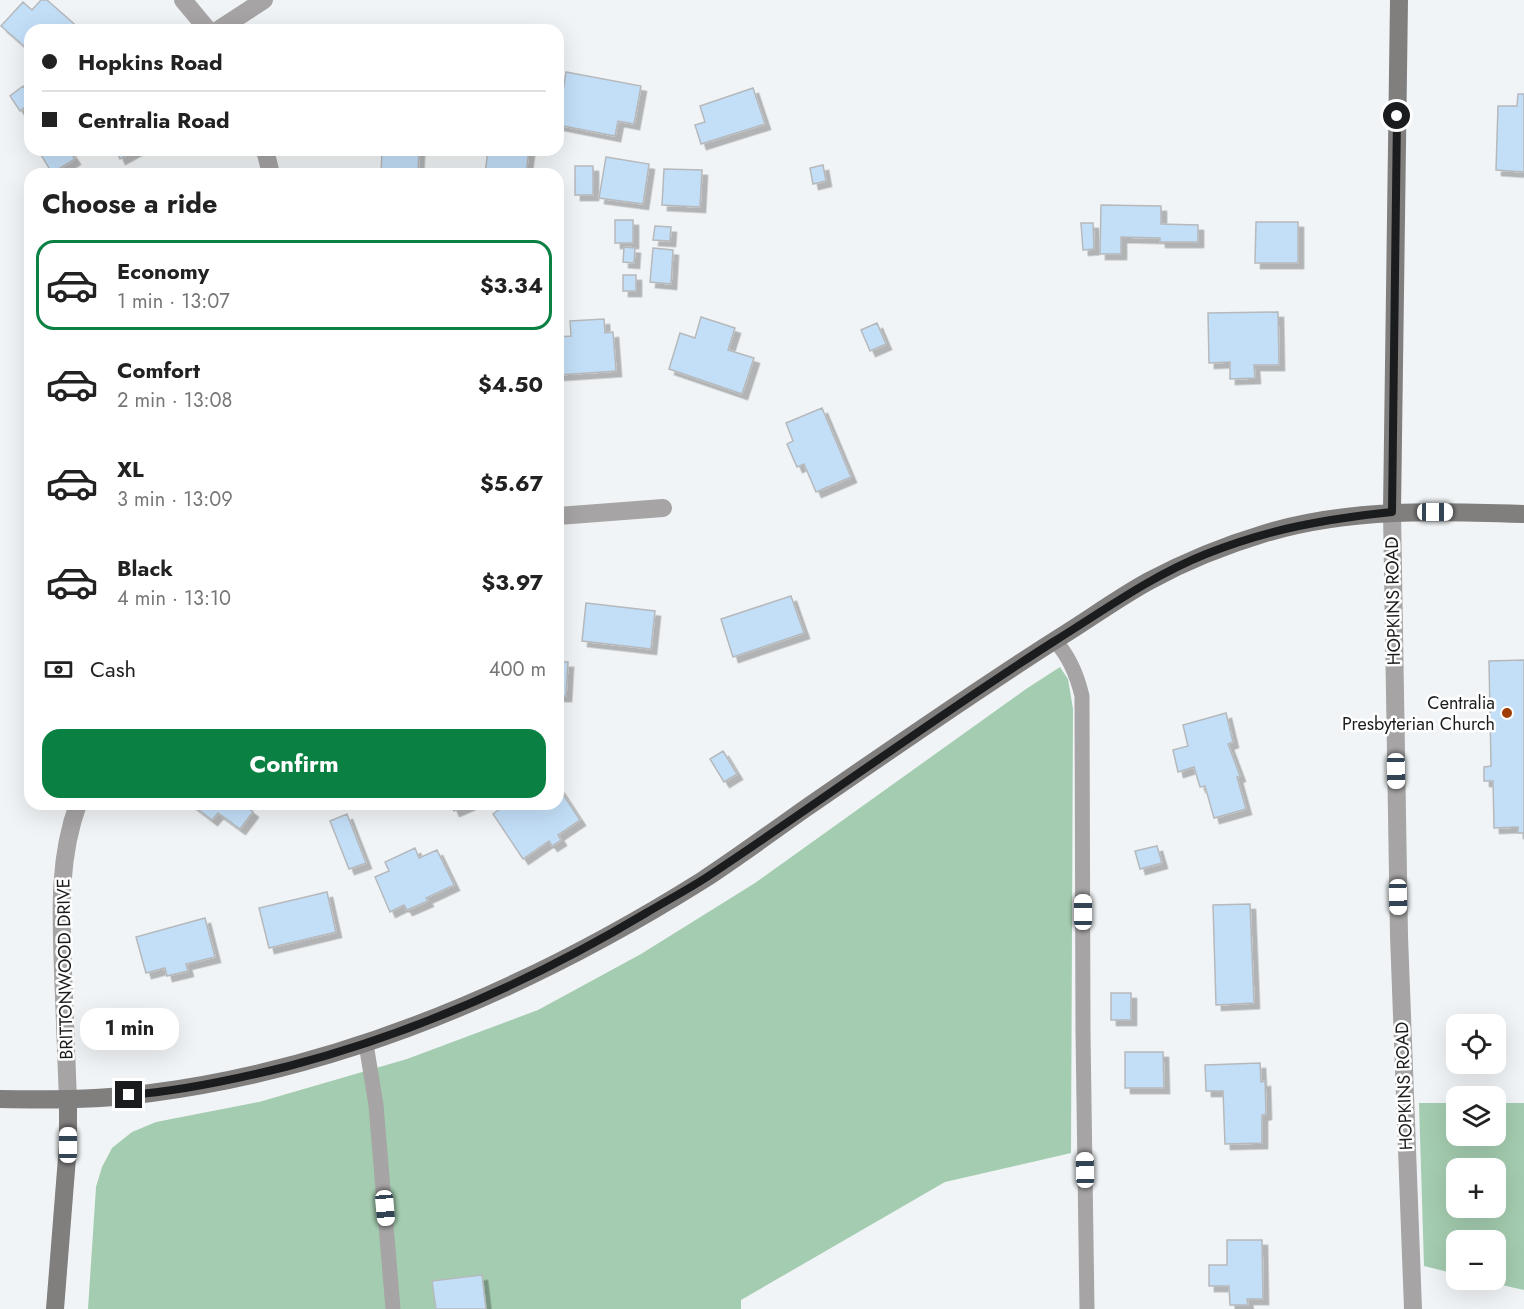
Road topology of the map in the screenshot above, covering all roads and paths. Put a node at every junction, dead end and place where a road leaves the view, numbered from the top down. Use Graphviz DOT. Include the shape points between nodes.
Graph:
graph roads {
  1 [pos="183,0"];
  2 [pos="264,0"];
  3 [pos="1399,0"];
  4 [pos="203,24"];
  5 [pos="227,24"];
  6 [pos="663,508"];
  7 [pos="1392,512"];
  8 [pos="1524,514"];
  9 [pos="564,516"];
  10 [pos="1055,641"];
  11 [pos="76,810"];
  12 [pos="366,1044"];
  13 [pos="0,1099"];
  14 [pos="68,1100"];
  15 [pos="55,1309"];
  16 [pos="393,1309"];
  17 [pos="1087,1309"];
  18 [pos="1413,1309"];
  1 -- 4 [label="street"];
  2 -- 5 [label="street"];
  3 -- 7 [label="main road, HOPKINS ROAD"];
  6 -- 9 [label="street"];
  7 -- 8 [label="main road"];
  7 -- 10 [label="main road" via="1266,532 1206,554 1148,582"];
  7 -- 18 [label="street, HOPKINS ROAD" via="1399,936"];
  10 -- 12 [label="main road" via="704,879 599,942 512,986"];
  10 -- 17 [label="lane" via="1076,672 1082,696"];
  11 -- 14 [label="street, BRITTONWOOD DRIVE" via="63,867 61,903"];
  12 -- 14 [label="main road" via="237,1079 149,1094"];
  12 -- 16 [label="lane" via="376,1105"];
  13 -- 14 [label="main road"];
  14 -- 15 [label="main road"];
}
